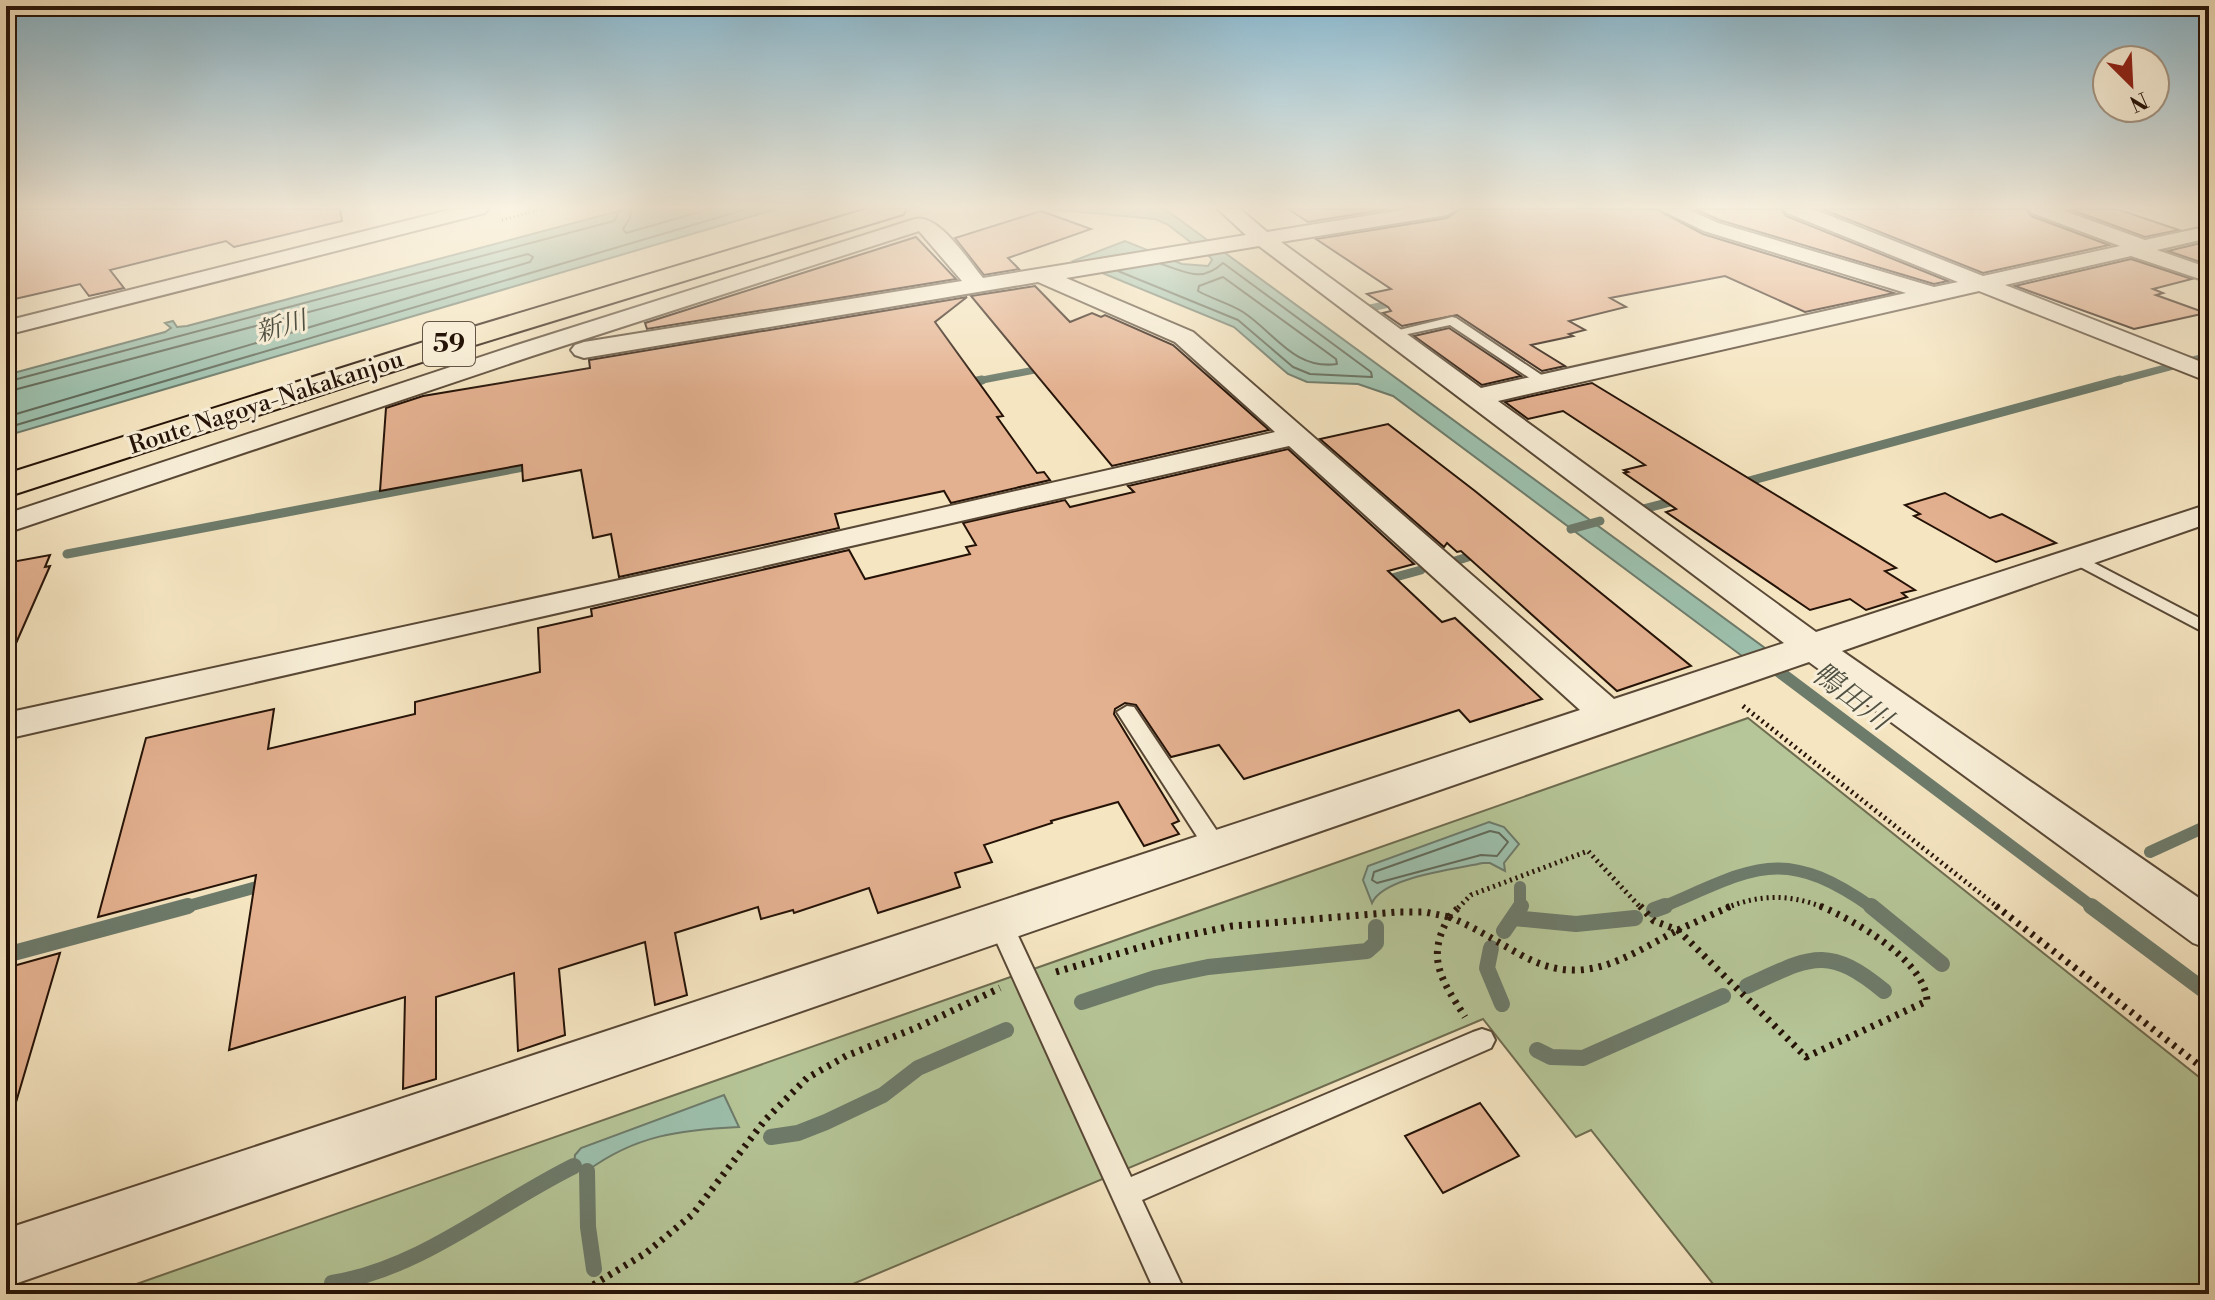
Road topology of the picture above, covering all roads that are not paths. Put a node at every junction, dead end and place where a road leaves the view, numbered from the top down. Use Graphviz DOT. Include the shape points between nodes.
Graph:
graph roads {
  1 [pos="237,270"];
  2 [pos="693,270"];
  3 [pos="778,270"];
  4 [pos="964,270"];
  5 [pos="1072,270"];
  6 [pos="1304,270"];
  7 [pos="1857,270"];
  8 [pos="1948,270"];
  9 [pos="2046,270"];
  10 [pos="1051,273"];
  11 [pos="1984,284"];
  12 [pos="977,285"];
  13 [pos="1932,295"];
  14 [pos="6,328"];
  15 [pos="1389,334"];
  16 [pos="477,367"];
  17 [pos="2209,374"];
  18 [pos="1545,382"];
  19 [pos="1474,398"];
  20 [pos="1296,436"];
  21 [pos="6,486"];
  22 [pos="2209,513"];
  23 [pos="6,524"];
  24 [pos="2075,558"];
  25 [pos="2209,630"];
  26 [pos="1800,650"];
  27 [pos="1127,712"];
  28 [pos="1611,717"];
  29 [pos="6,726"];
  30 [pos="1217,849"];
  31 [pos="1000,923"];
  32 [pos="2209,930"];
  33 [pos="1482,1040"];
  34 [pos="1124,1194"];
  35 [pos="6,1258"];
  36 [pos="1171,1294"];
  1 -- 14 [label="street"];
  2 -- 21 [label="main road, Route Nagoya-Nakakanjou / 59"];
  3 -- 16 [label="street"];
  4 -- 12 [label="street"];
  5 -- 10 [label="street"];
  6 -- 15 [label="street"];
  7 -- 13 [label="street"];
  8 -- 11 [label="street"];
  9 -- 11 [label="street"];
  10 -- 12 [label="street"];
  10 -- 20 [label="street" via="1184,337"];
  11 -- 13 [label="street"];
  11 -- 17 [label="street"];
  12 -- 16 [label="street"];
  13 -- 18 [label="street"];
  15 -- 18 [label="lane" via="1452,321"];
  15 -- 19 [label="street"];
  16 -- 23 [label="street"];
  18 -- 19 [label="street"];
  19 -- 26 [label="street"];
  20 -- 28 [label="street"];
  20 -- 29 [label="street"];
  22 -- 24 [label="street"];
  24 -- 25 [label="lane"];
  24 -- 26 [label="street"];
  26 -- 28 [label="street"];
  26 -- 32 [label="street"];
  27 -- 30 [label="lane"];
  28 -- 30 [label="street"];
  30 -- 31 [label="street"];
  31 -- 34 [label="lane"];
  31 -- 35 [label="street"];
  33 -- 34 [label="lane"];
  34 -- 36 [label="lane"];
}
